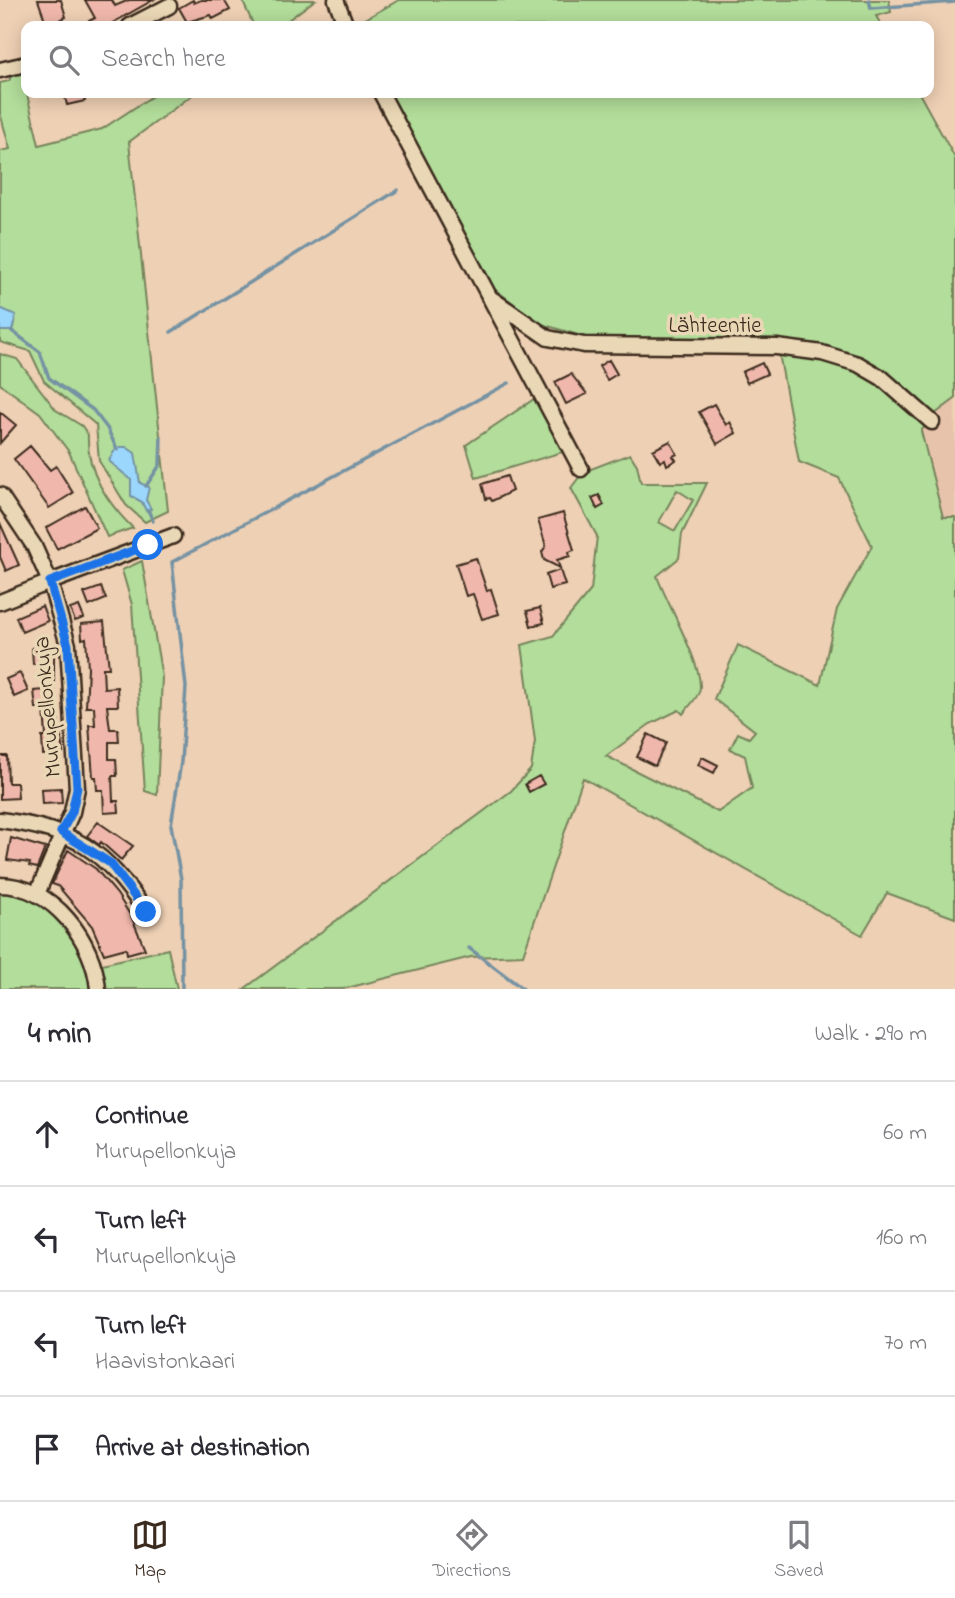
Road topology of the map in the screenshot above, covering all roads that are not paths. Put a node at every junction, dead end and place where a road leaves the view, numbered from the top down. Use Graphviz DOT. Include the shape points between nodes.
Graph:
graph roads {
  1 [pos="336,0"];
  2 [pos="169,6"];
  3 [pos="140,21"];
  4 [pos="344,21"];
  5 [pos="21,65"];
  6 [pos="0,69"];
  7 [pos="384,98"];
  8 [pos="488,297"];
  9 [pos="932,422"];
  10 [pos="581,469"];
  11 [pos="0,495"];
  12 [pos="173,536"];
  13 [pos="50,582"];
  14 [pos="0,602"];
  15 [pos="0,820"];
  16 [pos="61,832"];
  17 [pos="0,885"];
  18 [pos="37,894"];
  19 [pos="146,912"];
  20 [pos="98,989"];
  1 -- 4 [label="street"];
  2 -- 3 [label="street"];
  5 -- 6 [label="street"];
  7 -- 8 [label="street, Lähteentie"];
  8 -- 9 [label="street, Lähteentie" via="548,338 584,345 777,347 822,353 858,364 882,378"];
  8 -- 10 [label="street, Lähteentie"];
  11 -- 13 [label="street, Murupellonkuja" via="34,546"];
  12 -- 13 [label="street"];
  13 -- 14 [label="street"];
  13 -- 16 [label="street, Murupellonkuja" via="68,645 76,774 72,812"];
  15 -- 16 [label="street"];
  16 -- 18 [label="street, Murupellonkuja"];
  16 -- 19 [label="street" via="110,863"];
  17 -- 18 [label="street"];
  18 -- 20 [label="street" via="66,917 84,940 96,967"];
}
